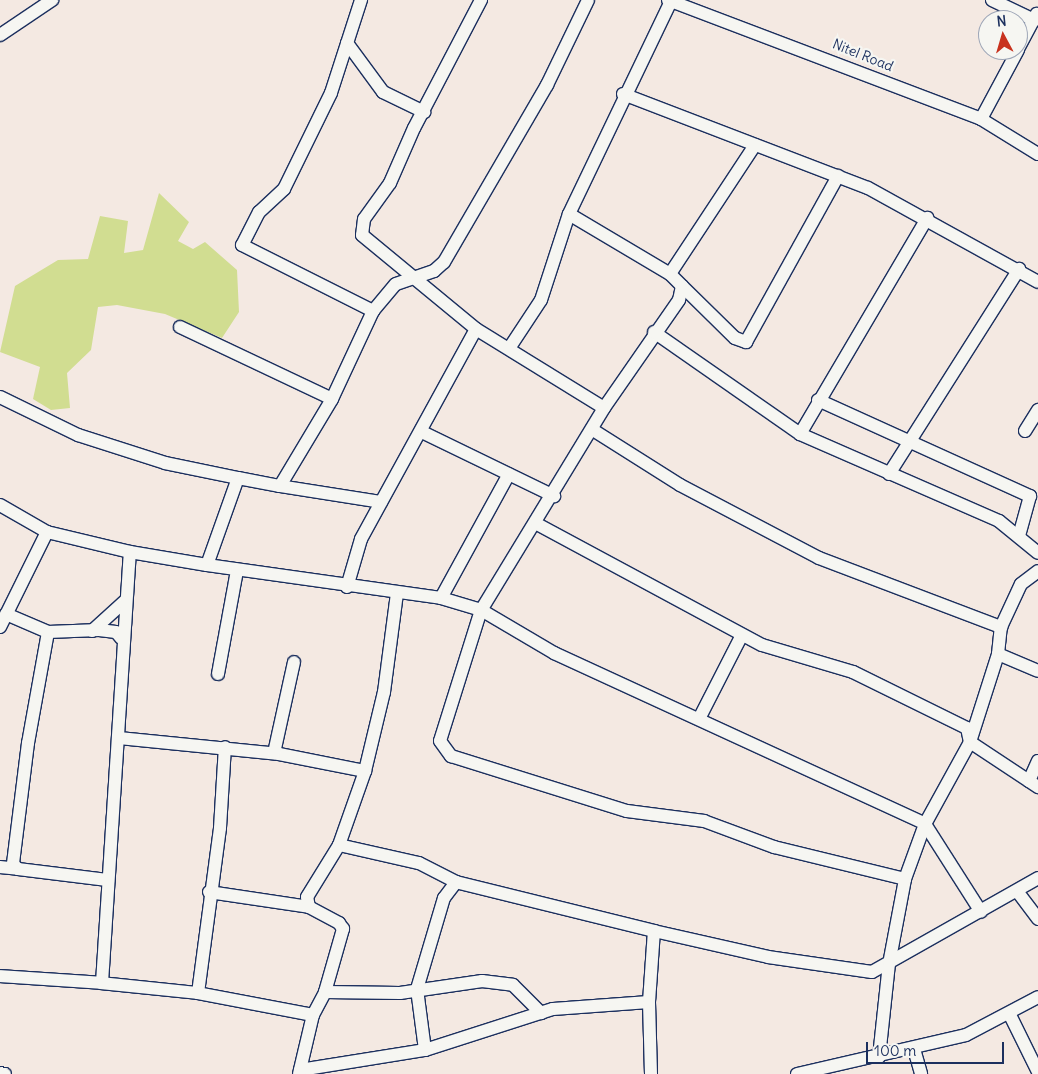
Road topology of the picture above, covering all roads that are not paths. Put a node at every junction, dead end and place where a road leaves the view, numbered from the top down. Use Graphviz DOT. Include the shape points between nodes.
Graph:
graph roads {
  1 [pos="52,0"];
  2 [pos="361,0"];
  3 [pos="481,0"];
  4 [pos="588,0"];
  5 [pos="670,0"];
  6 [pos="992,0"];
  7 [pos="1036,16"];
  8 [pos="1028,31"];
  9 [pos="0,35"];
  10 [pos="347,43"];
  11 [pos="1013,60"];
  12 [pos="624,94"];
  13 [pos="424,112"];
  14 [pos="981,119"];
  15 [pos="755,145"];
  16 [pos="1038,154"];
  17 [pos="838,176"];
  18 [pos="569,214"];
  19 [pos="926,218"];
  20 [pos="1020,269"];
  21 [pos="670,274"];
  22 [pos="412,278"];
  23 [pos="1038,282"];
  24 [pos="682,286"];
  25 [pos="373,312"];
  26 [pos="180,327"];
  27 [pos="476,329"];
  28 [pos="654,332"];
  29 [pos="510,347"];
  30 [pos="0,397"];
  31 [pos="332,399"];
  32 [pos="818,400"];
  33 [pos="604,408"];
  34 [pos="1038,410"];
  35 [pos="593,430"];
  36 [pos="1025,431"];
  37 [pos="422,432"];
  38 [pos="800,434"];
  39 [pos="908,441"];
  40 [pos="509,474"];
  41 [pos="889,474"];
  42 [pos="238,478"];
  43 [pos="280,486"];
  44 [pos="554,496"];
  45 [pos="381,502"];
  46 [pos="0,505"];
  47 [pos="537,524"];
  48 [pos="47,532"];
  49 [pos="1019,536"];
  50 [pos="130,552"];
  51 [pos="1038,553"];
  52 [pos="207,565"];
  53 [pos="237,570"];
  54 [pos="1038,571"];
  55 [pos="348,587"];
  56 [pos="397,593"];
  57 [pos="441,598"];
  58 [pos="125,601"];
  59 [pos="481,610"];
  60 [pos="6,614"];
  61 [pos="1001,626"];
  62 [pos="0,628"];
  63 [pos="92,631"];
  64 [pos="48,632"];
  65 [pos="742,635"];
  66 [pos="121,638"];
  67 [pos="998,654"];
  68 [pos="294,662"];
  69 [pos="1038,671"];
  70 [pos="218,674"];
  71 [pos="700,717"];
  72 [pos="119,738"];
  73 [pos="970,742"];
  74 [pos="225,747"];
  75 [pos="274,753"];
  76 [pos="1038,761"];
  77 [pos="365,771"];
  78 [pos="1034,784"];
  79 [pos="925,824"];
  80 [pos="339,845"];
  81 [pos="0,867"];
  82 [pos="18,869"];
  83 [pos="905,878"];
  84 [pos="1038,878"];
  85 [pos="107,880"];
  86 [pos="456,882"];
  87 [pos="1017,891"];
  88 [pos="209,892"];
  89 [pos="308,907"];
  90 [pos="981,912"];
  91 [pos="1038,918"];
  92 [pos="654,931"];
  93 [pos="889,964"];
  94 [pos="0,976"];
  95 [pos="102,983"];
  96 [pos="417,989"];
  97 [pos="325,992"];
  98 [pos="198,993"];
  99 [pos="1038,997"];
  100 [pos="649,1002"];
  101 [pos="541,1013"];
  102 [pos="313,1015"];
  103 [pos="1010,1015"];
  104 [pos="914,1049"];
  105 [pos="425,1050"];
  106 [pos="879,1057"];
  107 [pos="300,1072"];
  108 [pos="1038,1072"];
  109 [pos="0,1073"];
  110 [pos="5,1074"];
  111 [pos="651,1074"];
  112 [pos="797,1074"];
  113 [pos="921,1074"];
  1 -- 9 [label="street"];
  2 -- 10 [label="street"];
  3 -- 13 [label="street"];
  4 -- 22 [label="street" via="547,85 444,262"];
  5 -- 12 [label="street"];
  5 -- 14 [label="street, Nitel Road"];
  6 -- 7 [label="street"];
  7 -- 8 [label="street"];
  10 -- 13 [label="street" via="383,92"];
  10 -- 25 [label="street" via="331,93 284,189 258,212 242,245"];
  11 -- 14 [label="street"];
  12 -- 15 [label="street"];
  12 -- 18 [label="street"];
  13 -- 22 [label="street" via="390,183 360,228 366,240"];
  14 -- 16 [label="street, Nitel Road"];
  15 -- 17 [label="street"];
  15 -- 21 [label="street"];
  17 -- 19 [label="street"];
  17 -- 24 [label="street" via="746,342 735,338"];
  18 -- 21 [label="street"];
  18 -- 29 [label="street" via="541,300"];
  19 -- 20 [label="street"];
  19 -- 32 [label="street"];
  20 -- 23 [label="street"];
  20 -- 39 [label="street"];
  21 -- 24 [label="street"];
  22 -- 25 [label="street" via="396,284"];
  22 -- 27 [label="street"];
  24 -- 28 [label="street" via="679,300"];
  25 -- 31 [label="street"];
  26 -- 31 [label="street"];
  27 -- 29 [label="street"];
  27 -- 37 [label="street"];
  28 -- 33 [label="street"];
  28 -- 38 [label="street"];
  29 -- 33 [label="street"];
  30 -- 42 [label="street" via="78,435 165,463"];
  31 -- 43 [label="street"];
  32 -- 38 [label="street"];
  32 -- 39 [label="street"];
  33 -- 35 [label="street"];
  34 -- 36 [label="street"];
  35 -- 44 [label="street"];
  35 -- 61 [label="street" via="680,485 819,558"];
  37 -- 40 [label="street"];
  37 -- 45 [label="street"];
  38 -- 41 [label="street"];
  39 -- 41 [label="street"];
  39 -- 49 [label="street" via="1030,496"];
  40 -- 44 [label="street"];
  40 -- 57 [label="street"];
  41 -- 49 [label="street" via="998,521"];
  42 -- 43 [label="street"];
  42 -- 52 [label="street"];
  43 -- 45 [label="street"];
  44 -- 47 [label="street"];
  45 -- 55 [label="street" via="361,539"];
  46 -- 48 [label="street"];
  47 -- 59 [label="street"];
  47 -- 65 [label="street"];
  48 -- 50 [label="street"];
  48 -- 60 [label="street"];
  49 -- 51 [label="street"];
  50 -- 52 [label="street"];
  50 -- 58 [label="street"];
  52 -- 53 [label="street"];
  53 -- 55 [label="street"];
  53 -- 70 [label="street"];
  54 -- 61 [label="street" via="1021,584"];
  55 -- 56 [label="street"];
  56 -- 57 [label="street"];
  56 -- 77 [label="street" via="384,692"];
  57 -- 59 [label="street"];
  58 -- 63 [label="street"];
  58 -- 66 [label="street"];
  59 -- 71 [label="street" via="541,646"];
  59 -- 83 [label="street" via="440,742 451,756 627,811 704,821 774,847"];
  60 -- 62 [label="street"];
  60 -- 64 [label="street"];
  61 -- 67 [label="street"];
  63 -- 64 [label="street"];
  63 -- 66 [label="street" via="116,632"];
  64 -- 82 [label="street" via="13,858"];
  65 -- 71 [label="street"];
  65 -- 73 [label="street" via="773,649 853,672 967,728"];
  66 -- 72 [label="street"];
  67 -- 69 [label="street"];
  67 -- 73 [label="street"];
  68 -- 75 [label="street"];
  71 -- 79 [label="street"];
  72 -- 74 [label="street"];
  72 -- 85 [label="street"];
  73 -- 78 [label="street"];
  73 -- 79 [label="street"];
  74 -- 75 [label="street"];
  74 -- 88 [label="street" via="220,828"];
  75 -- 77 [label="street"];
  76 -- 78 [label="street"];
  77 -- 80 [label="street"];
  79 -- 83 [label="street"];
  79 -- 90 [label="street"];
  80 -- 86 [label="street" via="418,862"];
  80 -- 89 [label="street" via="307,897"];
  81 -- 82 [label="street"];
  82 -- 85 [label="street"];
  83 -- 93 [label="street"];
  84 -- 87 [label="street"];
  85 -- 95 [label="street"];
  86 -- 92 [label="street"];
  86 -- 96 [label="street" via="444,898"];
  87 -- 90 [label="street"];
  87 -- 91 [label="street"];
  88 -- 89 [label="street"];
  88 -- 98 [label="street"];
  89 -- 97 [label="street" via="340,922 343,929"];
  90 -- 93 [label="street"];
  92 -- 93 [label="street" via="768,957 880,971"];
  92 -- 100 [label="street"];
  93 -- 106 [label="street"];
  94 -- 95 [label="street"];
  95 -- 98 [label="street"];
  96 -- 97 [label="street"];
  96 -- 101 [label="street" via="482,981 512,985"];
  96 -- 105 [label="street"];
  97 -- 102 [label="street"];
  98 -- 102 [label="street"];
  99 -- 103 [label="street"];
  100 -- 101 [label="street"];
  100 -- 111 [label="street"];
  101 -- 105 [label="street"];
  102 -- 107 [label="street"];
  103 -- 104 [label="street" via="966,1035"];
  103 -- 108 [label="street"];
  104 -- 106 [label="street"];
  104 -- 113 [label="street"];
  105 -- 107 [label="street"];
  106 -- 112 [label="street"];
  109 -- 110 [label="street"];
}
